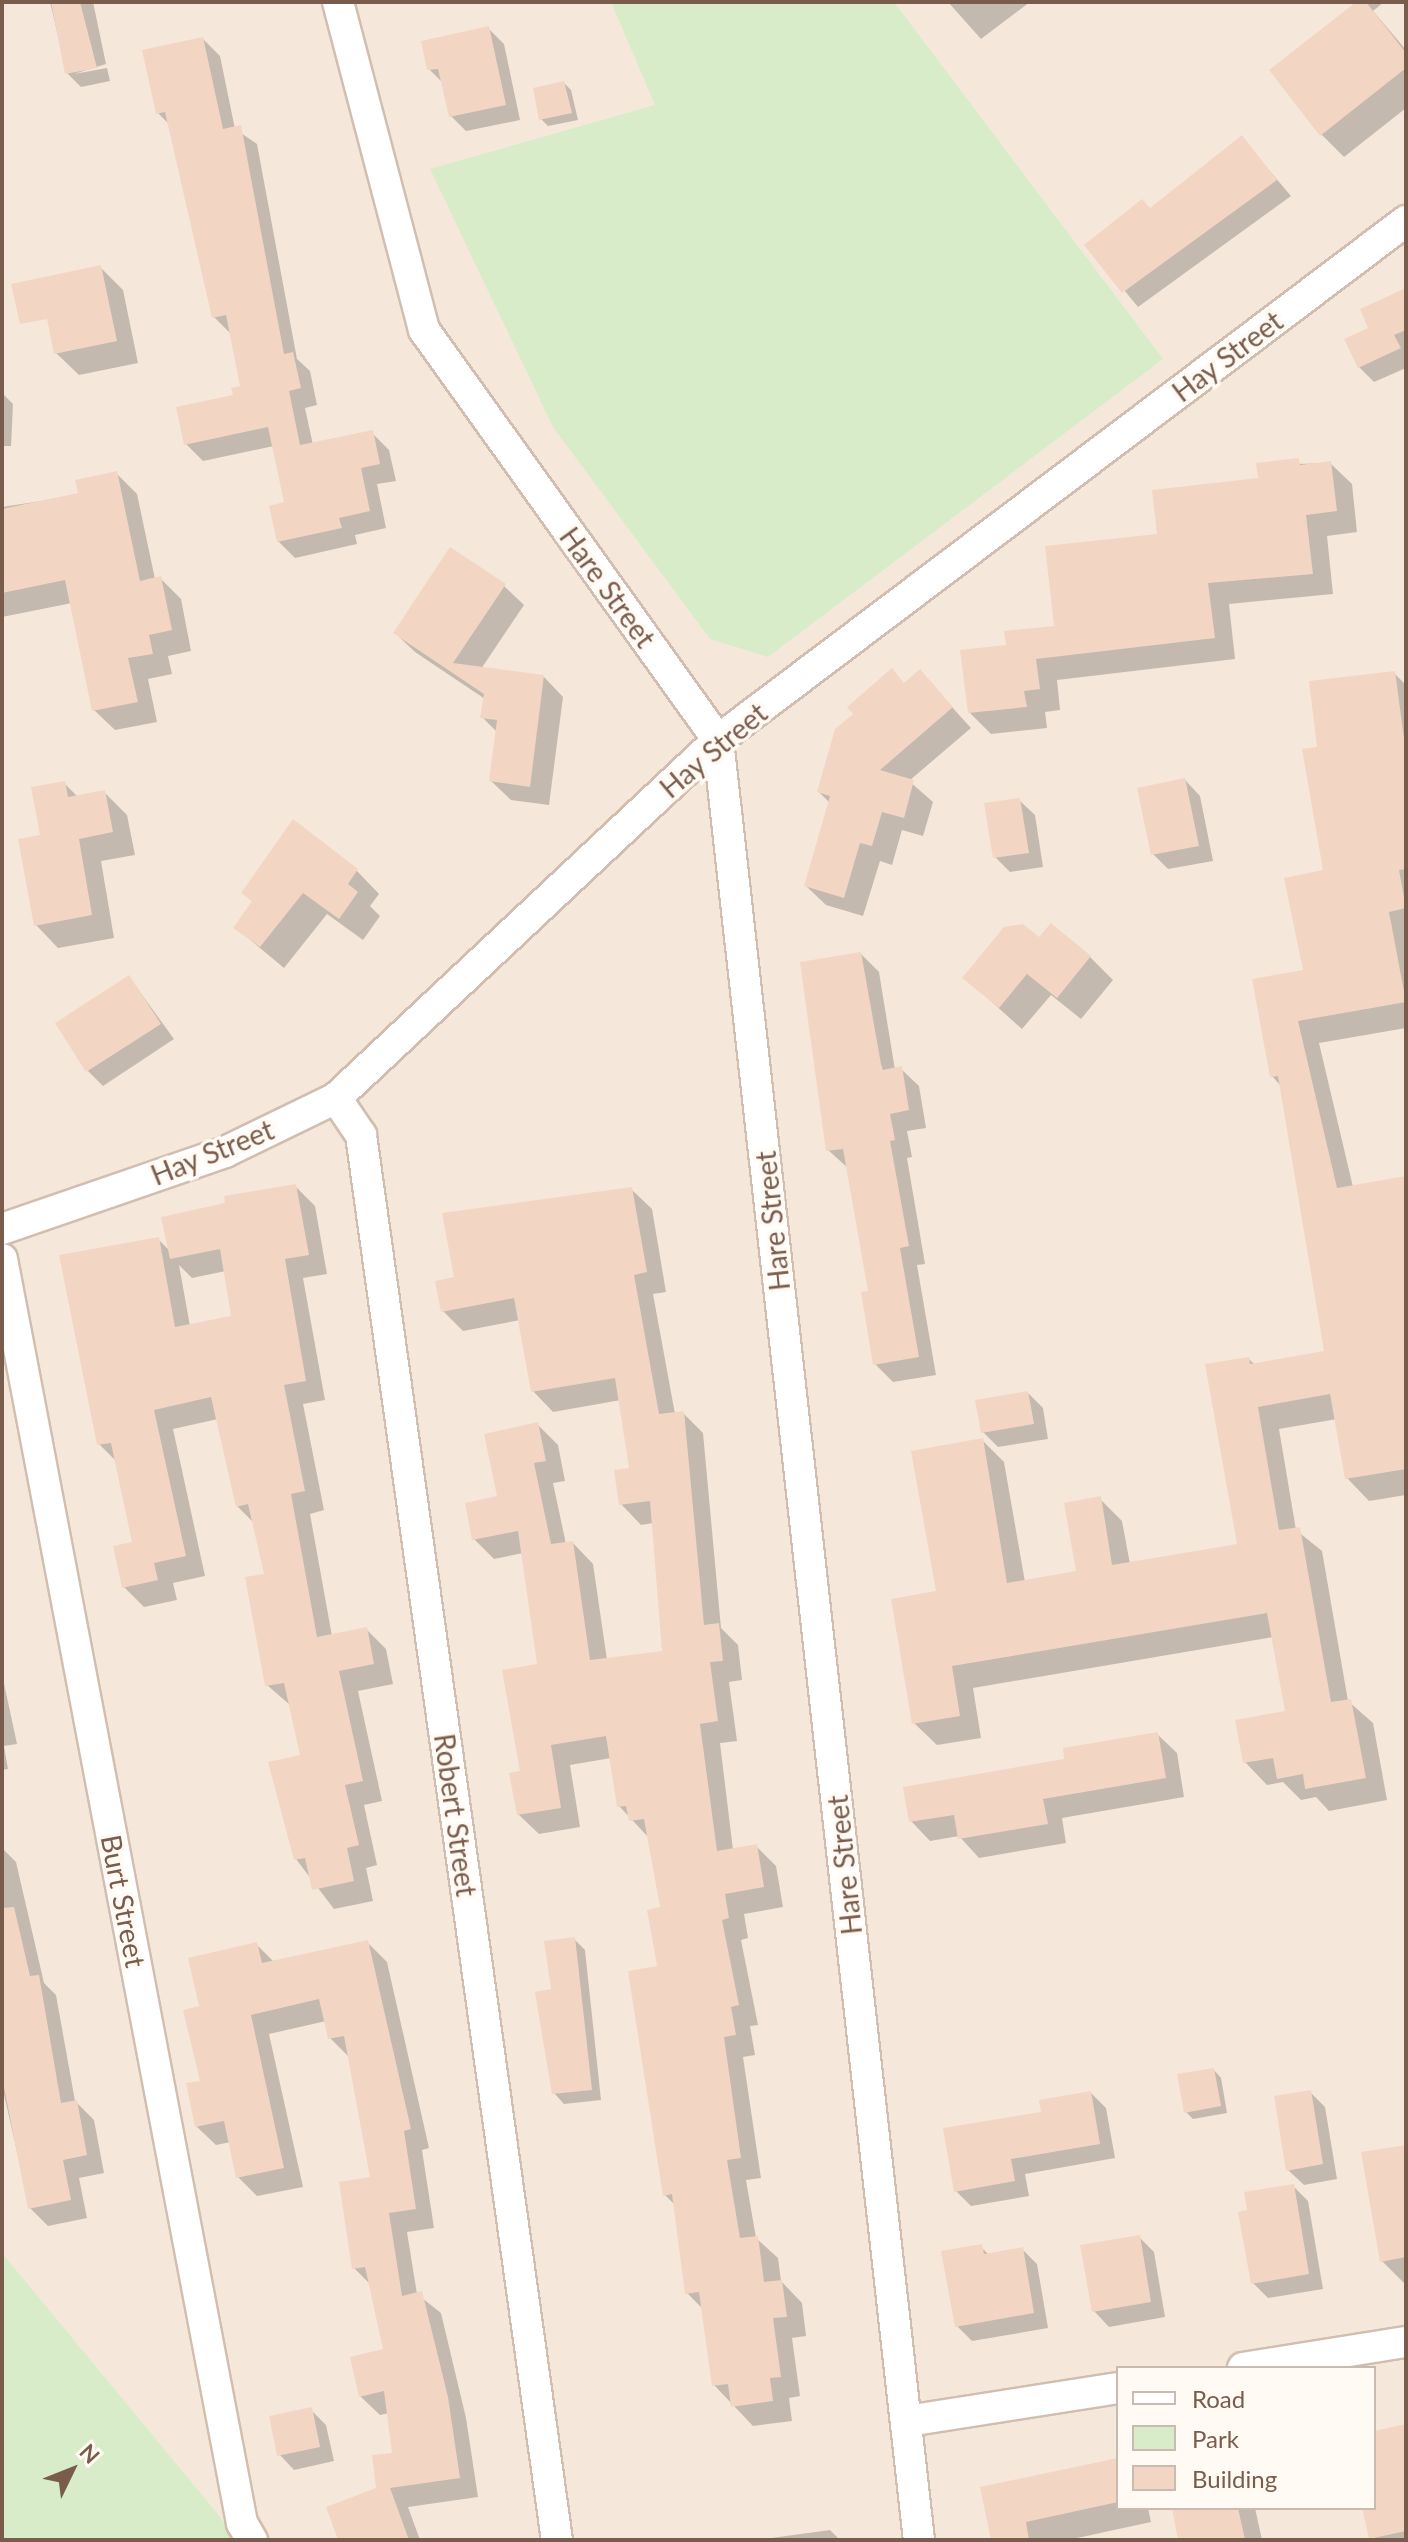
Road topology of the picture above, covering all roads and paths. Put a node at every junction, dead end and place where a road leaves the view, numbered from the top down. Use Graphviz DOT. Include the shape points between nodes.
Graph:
graph roads {
  1 [pos="338,2"];
  2 [pos="1406,221"];
  3 [pos="718,740"];
  4 [pos="336,1098"];
  5 [pos="2,1229"];
  6 [pos="2,1259"];
  7 [pos="1406,2342"];
  8 [pos="1256,2366"];
  9 [pos="1116,2388"];
  10 [pos="907,2421"];
  11 [pos="252,2540"];
  12 [pos="557,2540"];
  13 [pos="919,2540"];
  1 -- 3 [label="street, Hare Street" via="424,330"];
  2 -- 3 [label="street, Hay Street"];
  3 -- 4 [label="street, Hay Street"];
  3 -- 10 [label="street, Hare Street"];
  4 -- 5 [label="street, Hay Street" via="225,1152"];
  4 -- 12 [label="street, Robert Street" via="361,1135"];
  6 -- 11 [label="street, Burt Street" via="242,2523"];
  7 -- 8 [label="street"];
  9 -- 10 [label="street"];
  10 -- 13 [label="street, Hare Street"];
}
